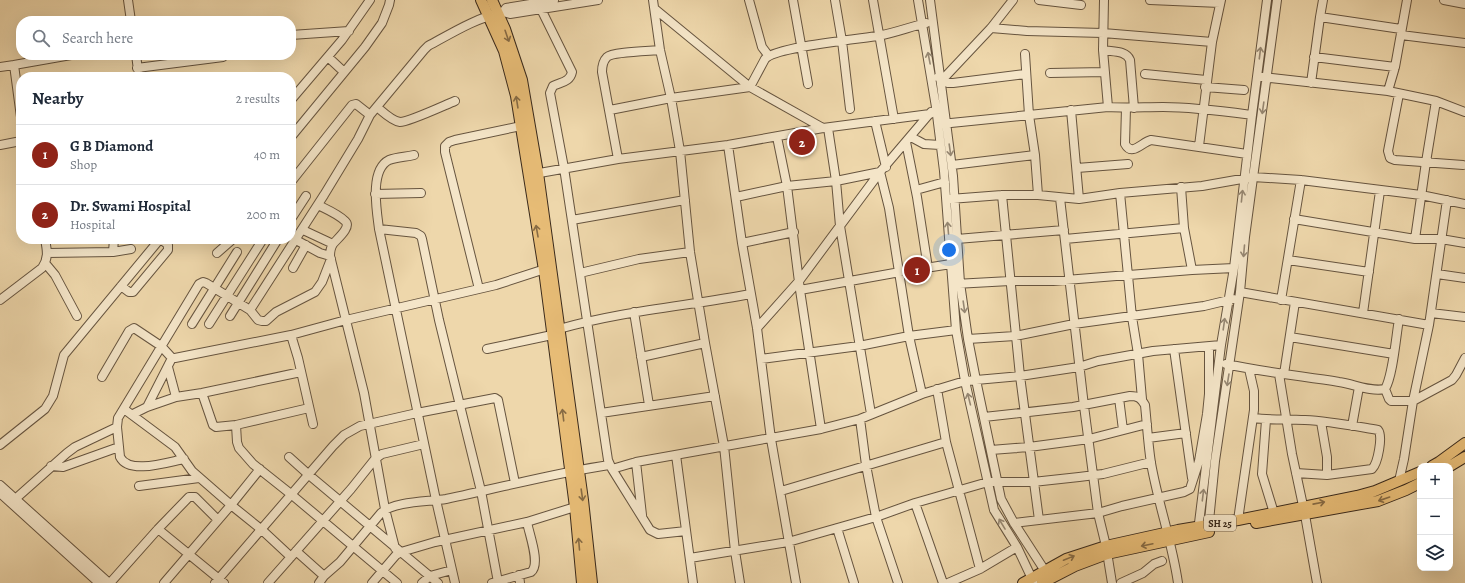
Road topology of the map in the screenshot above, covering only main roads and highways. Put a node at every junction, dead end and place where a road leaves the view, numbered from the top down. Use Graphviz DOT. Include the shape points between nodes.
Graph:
graph roads {
  1 [pos="481,0"];
  2 [pos="492,0"];
  3 [pos="496,14"];
  4 [pos="533,174"];
  5 [pos="1463,452"];
  6 [pos="1439,463"];
  7 [pos="1453,463"];
  8 [pos="574,470"];
  9 [pos="1417,473"];
  10 [pos="1417,484"];
  11 [pos="1304,510"];
  12 [pos="1203,529"];
  13 [pos="1045,577"];
  14 [pos="1029,581"];
  15 [pos="582,583"];
  16 [pos="592,583"];
  1 -- 3 [label="main road"];
  2 -- 3 [label="main road"];
  4 -- 3 [label="main road, one-way"];
  3 -- 4 [label="main road, one-way" via="505,29 522,80"];
  4 -- 8 [label="main road"];
  5 -- 6 [label="main road"];
  5 -- 7 [label="main road"];
  15 -- 8 [label="main road, one-way"];
  8 -- 16 [label="main road, one-way"];
  11 -- 9 [label="main road, SH 25, one-way" via="1375,491"];
  10 -- 11 [label="main road, one-way" via="1378,501"];
  11 -- 12 [label="main road"];
  11 -- 12 [label="main road, SH 25" via="1274,513"];
  12 -- 13 [label="main road, SH 25" via="1066,559"];
  13 -- 14 [label="main road, SH 25"];
}
